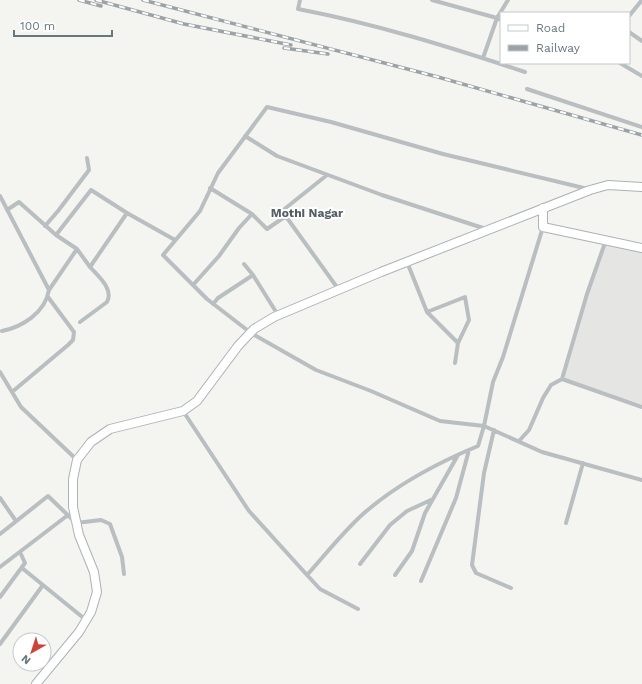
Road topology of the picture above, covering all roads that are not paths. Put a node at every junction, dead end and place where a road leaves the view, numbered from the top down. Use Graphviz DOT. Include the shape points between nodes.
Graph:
graph roads {
  1 [pos="300,0"];
  2 [pos="434,0"];
  3 [pos="508,0"];
  4 [pos="642,0"];
  5 [pos="502,12"];
  6 [pos="630,15"];
  7 [pos="499,19"];
  8 [pos="630,33"];
  9 [pos="642,41"];
  10 [pos="482,58"];
  11 [pos="500,64"];
  12 [pos="500,64"];
  13 [pos="622,64"];
  14 [pos="525,72"];
  15 [pos="642,76"];
  16 [pos="527,89"];
  17 [pos="642,127"];
  18 [pos="245,136"];
  19 [pos="87,158"];
  20 [pos="327,174"];
  21 [pos="642,187"];
  22 [pos="210,188"];
  23 [pos="590,190"];
  24 [pos="0,196"];
  25 [pos="543,208"];
  26 [pos="7,210"];
  27 [pos="128,213"];
  28 [pos="252,214"];
  29 [pos="286,216"];
  30 [pos="45,226"];
  31 [pos="543,227"];
  32 [pos="488,230"];
  33 [pos="56,236"];
  34 [pos="176,240"];
  35 [pos="606,240"];
  36 [pos="642,248"];
  37 [pos="77,249"];
  38 [pos="407,262"];
  39 [pos="244,264"];
  40 [pos="90,267"];
  41 [pos="253,275"];
  42 [pos="193,285"];
  43 [pos="49,290"];
  44 [pos="339,290"];
  45 [pos="48,297"];
  46 [pos="213,304"];
  47 [pos="427,312"];
  48 [pos="278,315"];
  49 [pos="80,322"];
  50 [pos="1,331"];
  51 [pos="251,333"];
  52 [pos="0,336"];
  53 [pos="458,343"];
  54 [pos="454,362"];
  55 [pos="0,372"];
  56 [pos="562,379"];
  57 [pos="12,392"];
  58 [pos="642,407"];
  59 [pos="183,411"];
  60 [pos="484,426"];
  61 [pos="494,430"];
  62 [pos="519,441"];
  63 [pos="469,450"];
  64 [pos="458,455"];
  65 [pos="77,460"];
  66 [pos="583,463"];
  67 [pos="642,480"];
  68 [pos="0,498"];
  69 [pos="433,499"];
  70 [pos="68,515"];
  71 [pos="16,521"];
  72 [pos="76,523"];
  73 [pos="566,524"];
  74 [pos="0,534"];
  75 [pos="20,552"];
  76 [pos="360,564"];
  77 [pos="0,567"];
  78 [pos="22,568"];
  79 [pos="124,574"];
  80 [pos="307,575"];
  81 [pos="395,575"];
  82 [pos="421,581"];
  83 [pos="43,585"];
  84 [pos="510,588"];
  85 [pos="0,597"];
  86 [pos="358,609"];
  87 [pos="86,620"];
  88 [pos="0,644"];
  89 [pos="36,684"];
  1 -- 10 [label="street" via="298,9 422,38"];
  2 -- 7 [label="street"];
  3 -- 5 [label="street"];
  4 -- 6 [label="street"];
  7 -- 10 [label="street"];
  8 -- 9 [label="street"];
  10 -- 12 [label="street"];
  11 -- 14 [label="street"];
  13 -- 15 [label="street"];
  16 -- 17 [label="street"];
  18 -- 20 [label="street" via="278,156"];
  18 -- 22 [label="street"];
  18 -- 23 [label="street" via="267,107"];
  19 -- 30 [label="street" via="89,170"];
  20 -- 29 [label="street" via="282,211"];
  20 -- 32 [label="street"];
  21 -- 23 [label="main road" via="608,185"];
  22 -- 28 [label="street"];
  22 -- 34 [label="street" via="200,211"];
  23 -- 25 [label="main road"];
  24 -- 26 [label="street"];
  25 -- 31 [label="main road"];
  25 -- 32 [label="main road"];
  26 -- 30 [label="street" via="19,202"];
  26 -- 43 [label="street"];
  27 -- 33 [label="street" via="91,190"];
  27 -- 34 [label="street"];
  27 -- 40 [label="street"];
  28 -- 29 [label="street" via="267,229"];
  28 -- 42 [label="street"];
  29 -- 44 [label="street"];
  30 -- 33 [label="street"];
  31 -- 35 [label="main road"];
  31 -- 60 [label="street" via="504,357 493,382"];
  32 -- 38 [label="main road"];
  33 -- 37 [label="street"];
  34 -- 42 [label="street" via="163,254"];
  35 -- 36 [label="main road"];
  35 -- 56 [label="street"];
  37 -- 40 [label="street"];
  37 -- 43 [label="street"];
  38 -- 44 [label="main road"];
  38 -- 47 [label="street"];
  39 -- 41 [label="street"];
  40 -- 49 [label="street" via="108,289 110,298"];
  41 -- 46 [label="street"];
  41 -- 48 [label="street"];
  42 -- 46 [label="street"];
  43 -- 45 [label="street"];
  44 -- 48 [label="main road"];
  45 -- 50 [label="street" via="30,320 16,328"];
  45 -- 57 [label="street" via="74,332 74,337 68,345"];
  46 -- 51 [label="street"];
  47 -- 53 [label="street"];
  47 -- 53 [label="street" via="465,297 469,320"];
  48 -- 51 [label="main road"];
  50 -- 52 [label="street"];
  51 -- 59 [label="main road" via="238,346 197,401"];
  51 -- 60 [label="street" via="316,370 440,421"];
  53 -- 54 [label="street"];
  55 -- 57 [label="street"];
  56 -- 58 [label="street"];
  56 -- 62 [label="street" via="551,385 529,430"];
  57 -- 65 [label="street" via="21,407"];
  59 -- 65 [label="main road" via="110,429 90,442"];
  59 -- 80 [label="street" via="249,511"];
  60 -- 61 [label="street"];
  60 -- 63 [label="street" via="478,446"];
  61 -- 62 [label="street"];
  61 -- 84 [label="street" via="484,473 472,565 476,573"];
  62 -- 66 [label="street" via="542,452"];
  63 -- 64 [label="street"];
  63 -- 82 [label="street" via="456,498"];
  64 -- 69 [label="street"];
  64 -- 80 [label="street" via="440,462 390,492 368,510"];
  65 -- 72 [label="main road" via="73,479 72,508"];
  66 -- 67 [label="street"];
  66 -- 73 [label="street"];
  68 -- 71 [label="street"];
  69 -- 76 [label="street" via="407,511 390,525"];
  69 -- 81 [label="street" via="425,513 412,552"];
  70 -- 71 [label="street" via="48,496"];
  70 -- 72 [label="street"];
  70 -- 75 [label="street"];
  71 -- 74 [label="street"];
  72 -- 79 [label="street" via="101,520 110,524 122,557"];
  72 -- 87 [label="main road" via="94,572 97,592"];
  75 -- 77 [label="street"];
  75 -- 78 [label="street" via="25,563"];
  78 -- 83 [label="street"];
  78 -- 85 [label="street"];
  80 -- 86 [label="street" via="320,589"];
  83 -- 87 [label="street"];
  83 -- 88 [label="street"];
  87 -- 89 [label="main road"];
}
